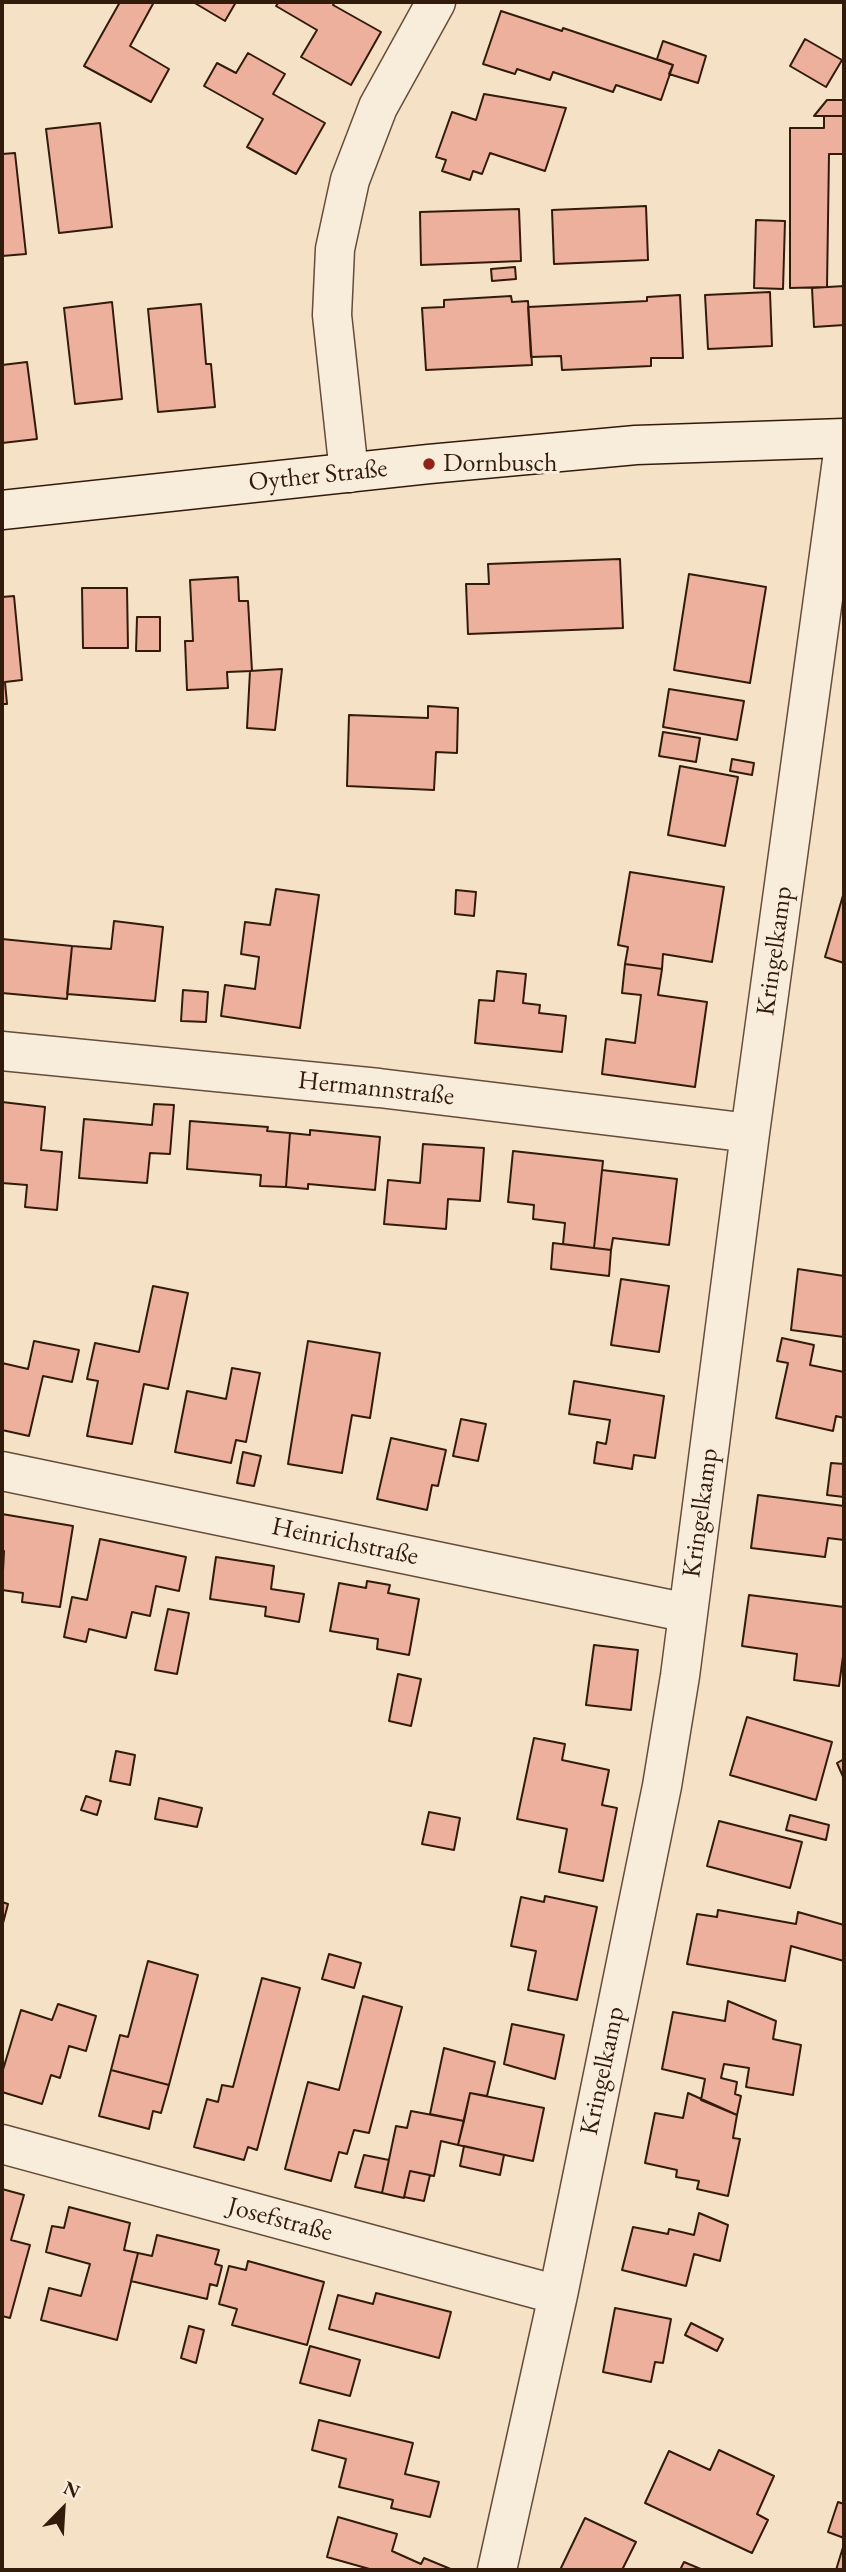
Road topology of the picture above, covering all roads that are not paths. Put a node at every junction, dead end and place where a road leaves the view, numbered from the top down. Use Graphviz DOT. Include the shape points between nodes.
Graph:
graph roads {
  1 [pos="436,2"];
  2 [pos="844,438"];
  3 [pos="844,445"];
  4 [pos="349,473"];
  5 [pos="2,510"];
  6 [pos="2,1051"];
  7 [pos="750,1133"];
  8 [pos="2,1471"];
  9 [pos="688,1613"];
  10 [pos="2,2144"];
  11 [pos="558,2295"];
  12 [pos="497,2570"];
  1 -- 4 [label="street" via="378,107 350,180 335,248 332,315"];
  2 -- 4 [label="street, Oyther Straße" via="636,445"];
  3 -- 7 [label="street, Kringelkamp"];
  4 -- 5 [label="street, Oyther Straße"];
  6 -- 7 [label="street, Hermannstraße" via="379,1088"];
  7 -- 9 [label="street, Kringelkamp"];
  8 -- 9 [label="street, Heinrichstraße"];
  9 -- 11 [label="street, Kringelkamp" via="662,1786"];
  10 -- 11 [label="street, Josefstraße"];
  11 -- 12 [label="street, Kringelkamp"];
}
